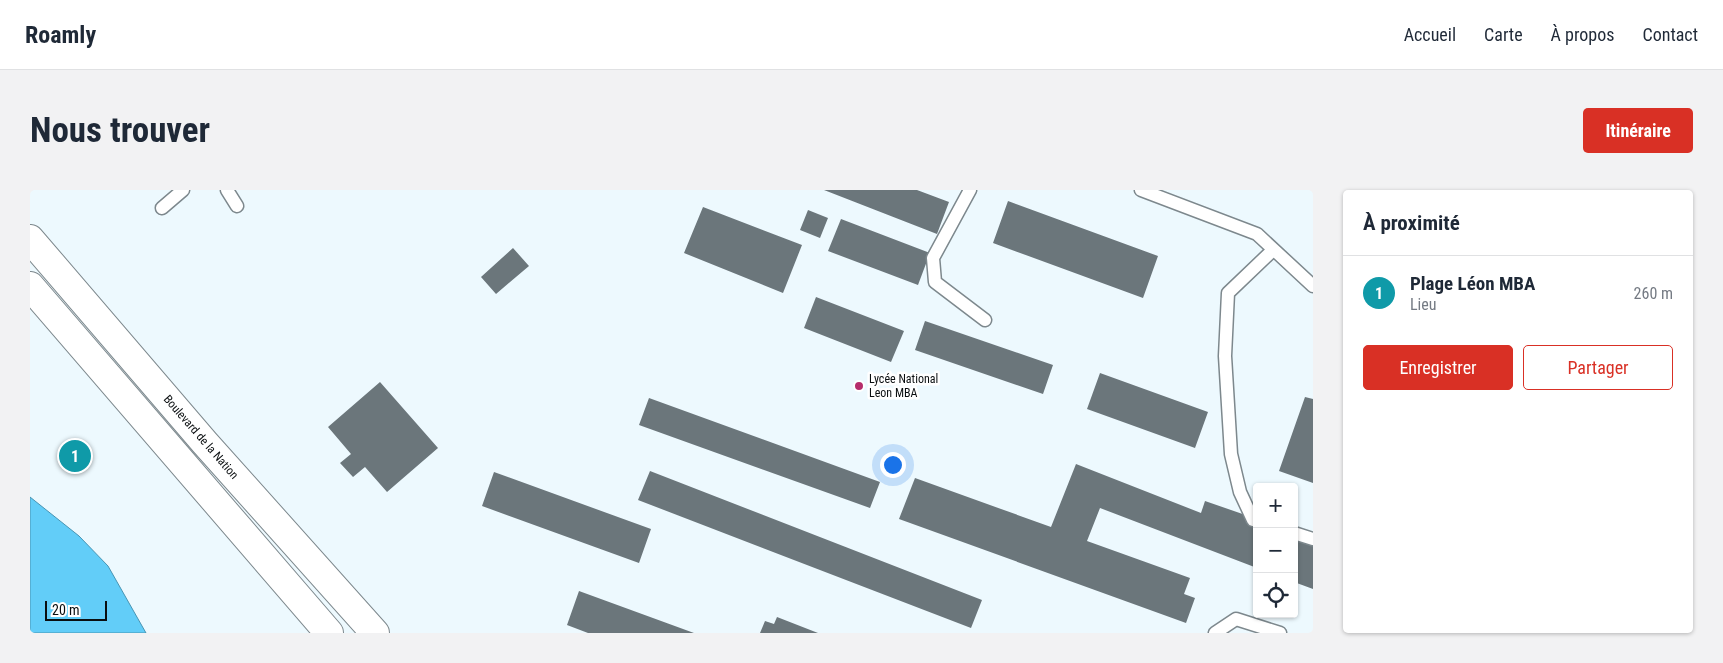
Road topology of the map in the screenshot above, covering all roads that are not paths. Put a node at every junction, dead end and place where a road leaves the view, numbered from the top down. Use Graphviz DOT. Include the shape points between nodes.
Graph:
graph roads {
  1 [pos="183,190"];
  2 [pos="227,190"];
  3 [pos="970,190"];
  4 [pos="1141,190"];
  5 [pos="237,206"];
  6 [pos="162,208"];
  7 [pos="30,239"];
  8 [pos="1273,250"];
  9 [pos="30,286"];
  10 [pos="1313,286"];
  11 [pos="985,320"];
  12 [pos="1253,520"];
  13 [pos="1298,534"];
  14 [pos="1313,539"];
  15 [pos="329,633"];
  16 [pos="375,633"];
  17 [pos="1215,633"];
  18 [pos="1280,633"];
  1 -- 6 [label="lane"];
  2 -- 5 [label="lane"];
  3 -- 11 [label="lane" via="933,258 935,282"];
  4 -- 8 [label="lane" via="1257,234"];
  7 -- 16 [label="main road, Boulevard de la Nation" via="205,443"];
  8 -- 10 [label="lane"];
  8 -- 12 [label="lane" via="1228,293 1225,356 1231,454 1240,492"];
  9 -- 15 [label="main road"];
  13 -- 14 [label="lane"];
  17 -- 18 [label="lane" via="1236,619"];
}
